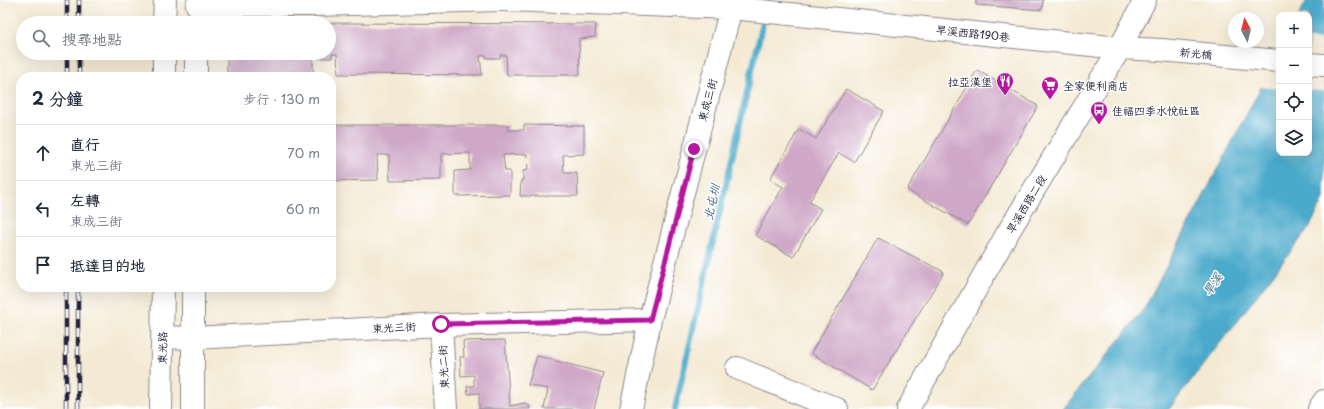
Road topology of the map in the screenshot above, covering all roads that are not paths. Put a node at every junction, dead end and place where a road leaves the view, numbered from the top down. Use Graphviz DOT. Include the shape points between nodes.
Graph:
graph roads {
  1 [pos="165,0"];
  2 [pos="501,0"];
  3 [pos="1145,0"];
  4 [pos="734,5"];
  5 [pos="197,9"];
  6 [pos="164,16"];
  7 [pos="1120,48"];
  8 [pos="1161,50"];
  9 [pos="164,60"];
  10 [pos="196,60"];
  11 [pos="1276,61"];
  12 [pos="1312,64"];
  13 [pos="1324,65"];
  14 [pos="164,72"];
  15 [pos="196,72"];
  16 [pos="163,292"];
  17 [pos="193,292"];
  18 [pos="650,320"];
  19 [pos="441,324"];
  20 [pos="162,337"];
  21 [pos="193,338"];
  22 [pos="737,368"];
  23 [pos="1324,401"];
  24 [pos="161,409"];
  25 [pos="193,409"];
  26 [pos="446,409"];
  27 [pos="631,409"];
  28 [pos="837,409"];
  29 [pos="908,409"];
  30 [pos="1319,409"];
  1 -- 6 [label="street"];
  2 -- 4 [label="street, 旱溪西路190巷"];
  2 -- 5 [label="street, 旱溪西路190巷"];
  3 -- 7 [label="street, 旱溪西路二段"];
  4 -- 7 [label="street, 旱溪西路190巷" via="785,13"];
  4 -- 18 [label="street, 東成三街"];
  7 -- 8 [label="street, 旱溪西路190巷"];
  7 -- 29 [label="street, 旱溪西路二段" via="1008,234"];
  8 -- 11 [label="street, 新光橋"];
  9 -- 14 [label="street"];
  10 -- 15 [label="street"];
  12 -- 13 [label="street"];
  16 -- 20 [label="street, 東光路"];
  17 -- 21 [label="street"];
  18 -- 19 [label="street, 東光三街"];
  18 -- 27 [label="street, 東成三街"];
  19 -- 21 [label="street, 東光三街"];
  19 -- 26 [label="street, 東光二街"];
  20 -- 21 [label="street, 東光三街"];
  20 -- 24 [label="street, 東光路"];
  21 -- 25 [label="street"];
  22 -- 28 [label="street"];
  23 -- 30 [label="street"];
}
